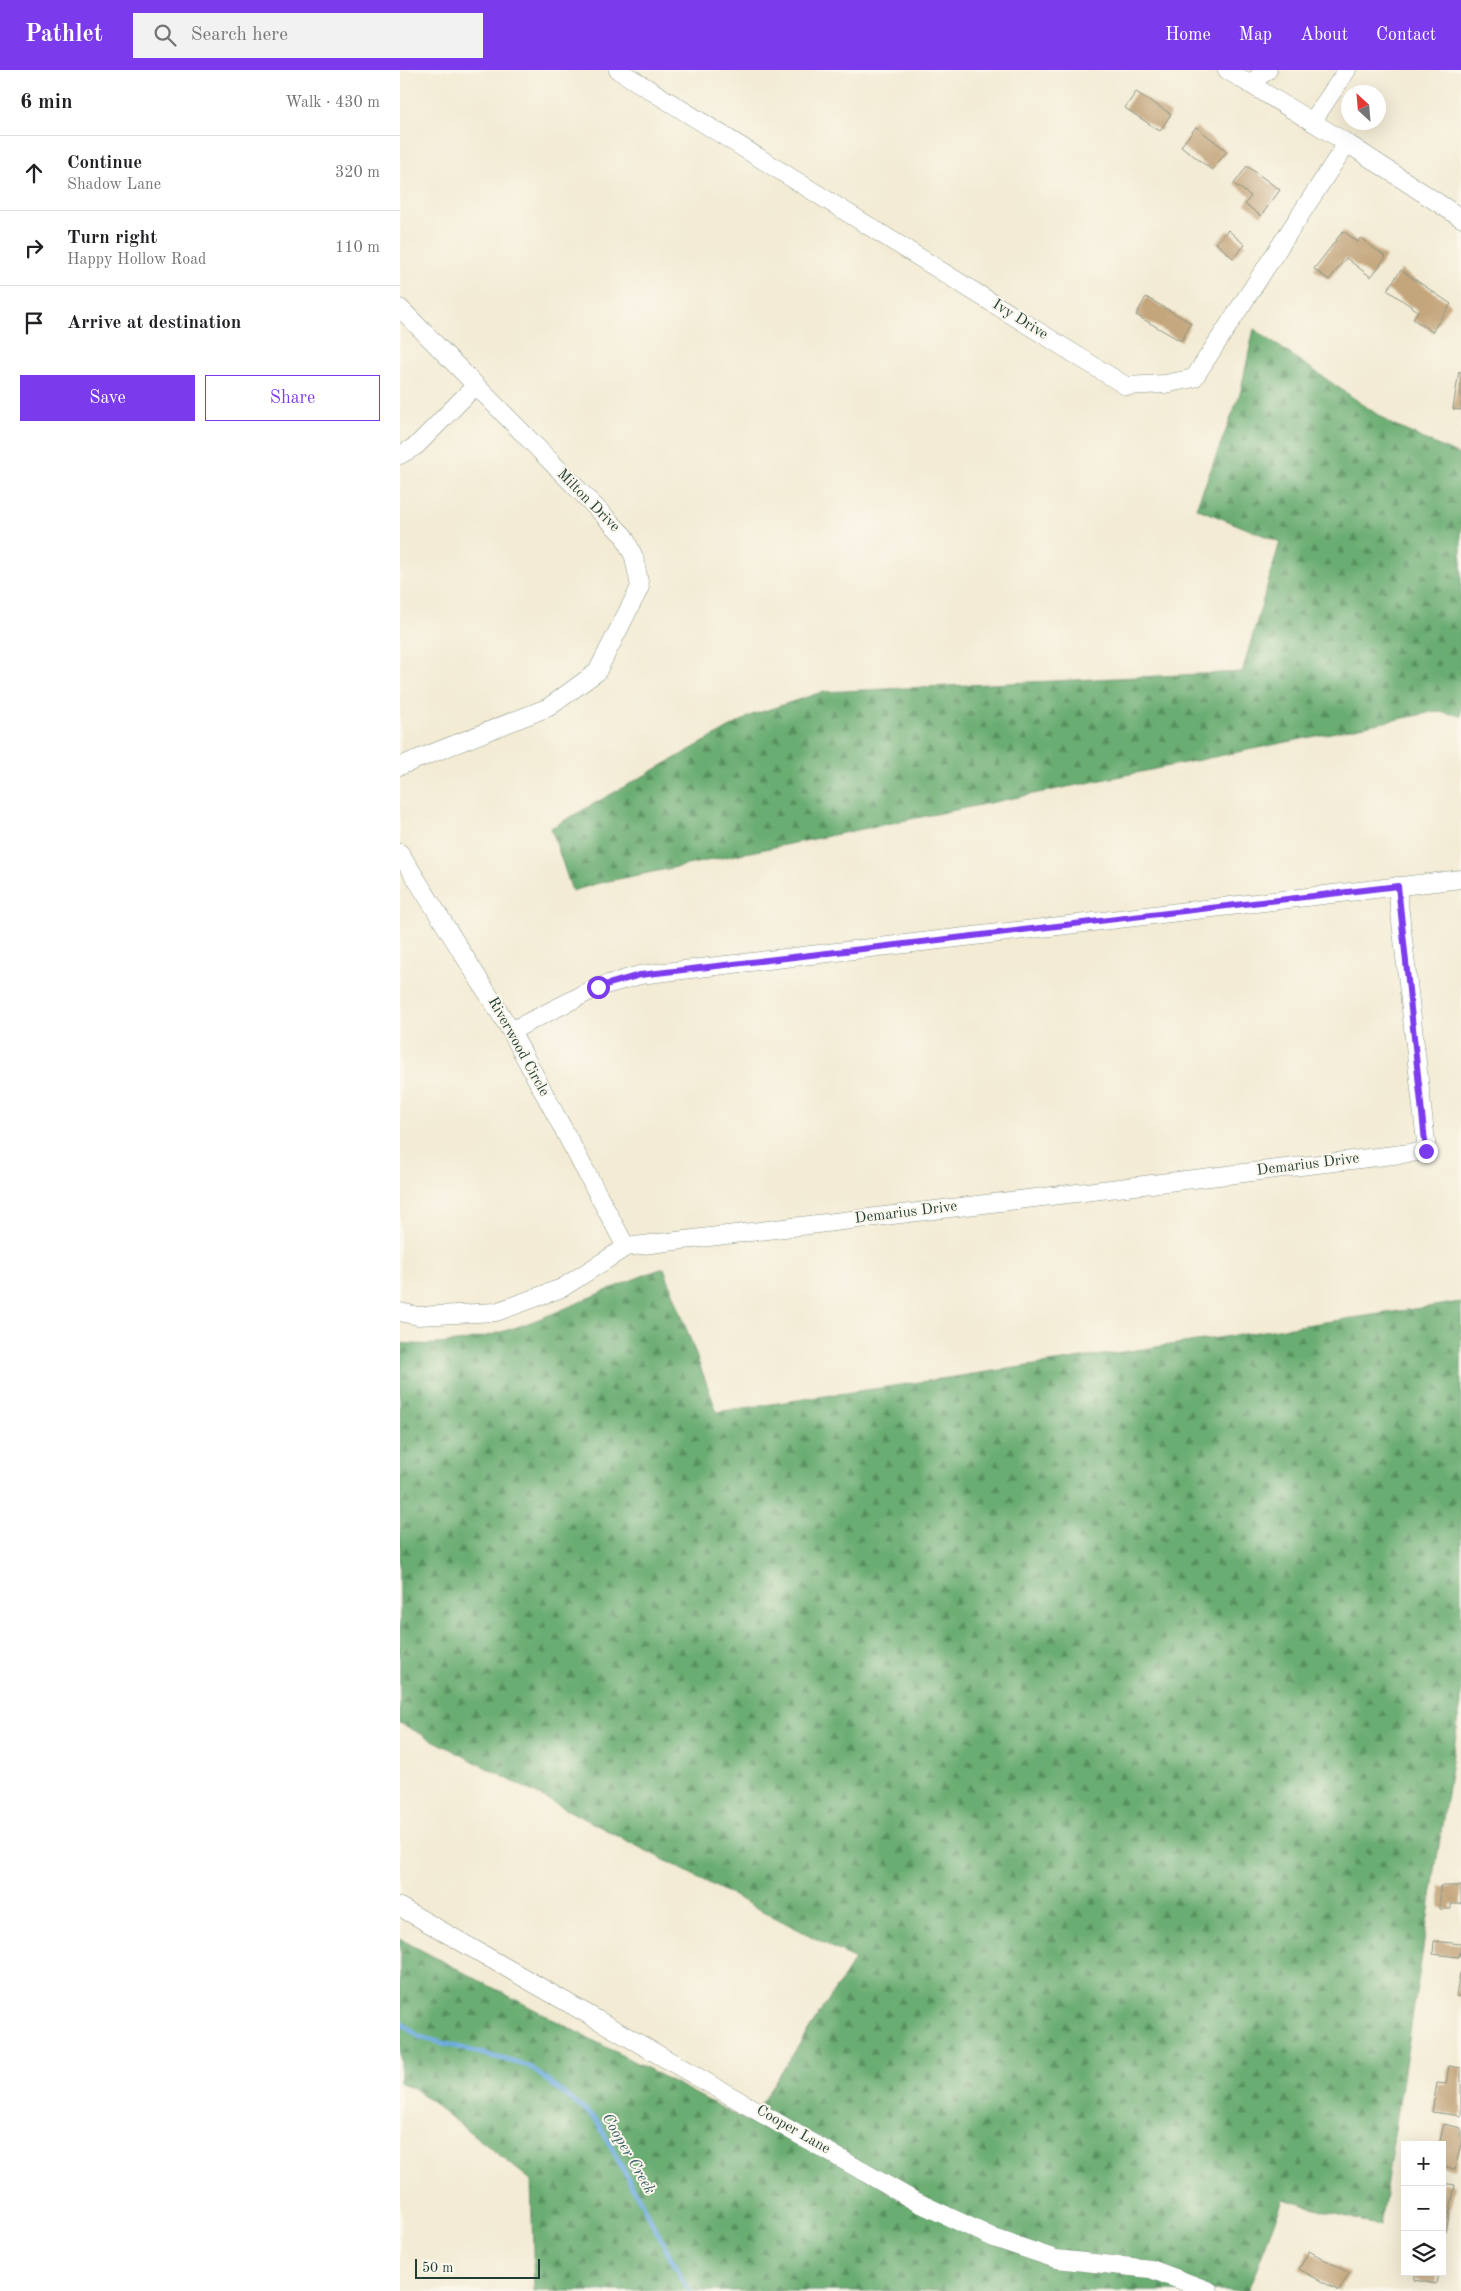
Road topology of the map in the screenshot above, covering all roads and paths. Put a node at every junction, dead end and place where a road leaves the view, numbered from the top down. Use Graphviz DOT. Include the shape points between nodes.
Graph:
graph roads {
  1 [pos="618,70"];
  2 [pos="1227,70"];
  3 [pos="1268,70"];
  4 [pos="1347,70"];
  5 [pos="1249,84"];
  6 [pos="1312,122"];
  7 [pos="1347,143"];
  8 [pos="1461,218"];
  9 [pos="400,308"];
  10 [pos="474,386"];
  11 [pos="400,455"];
  12 [pos="400,766"];
  13 [pos="400,852"];
  14 [pos="1461,879"];
  15 [pos="1398,886"];
  16 [pos="511,1031"];
  17 [pos="626,1247"];
  18 [pos="400,1312"];
  19 [pos="400,1908"];
  20 [pos="1209,2291"];
  1 -- 7 [label="street, Ivy Drive" via="1126,386 1165,384 1194,378"];
  2 -- 5 [label="street"];
  3 -- 5 [label="street"];
  4 -- 6 [label="street"];
  5 -- 6 [label="street"];
  6 -- 7 [label="street"];
  7 -- 8 [label="street"];
  9 -- 10 [label="street, Milton Drive"];
  10 -- 11 [label="street" via="416,446"];
  10 -- 12 [label="street, Milton Drive" via="624,536 634,556 640,587 597,672 549,707"];
  13 -- 16 [label="street, Riverwood Circle"];
  14 -- 15 [label="street"];
  15 -- 16 [label="street" via="640,975 598,987"];
  15 -- 17 [label="street, Demarius Drive" via="1426,1151"];
  16 -- 17 [label="street, Riverwood Circle"];
  17 -- 18 [label="street, Demarius Drive" via="562,1288 496,1312 418,1316"];
  19 -- 20 [label="street, Cooper Lane" via="913,2200 994,2238 1056,2259 1151,2269"];
}
